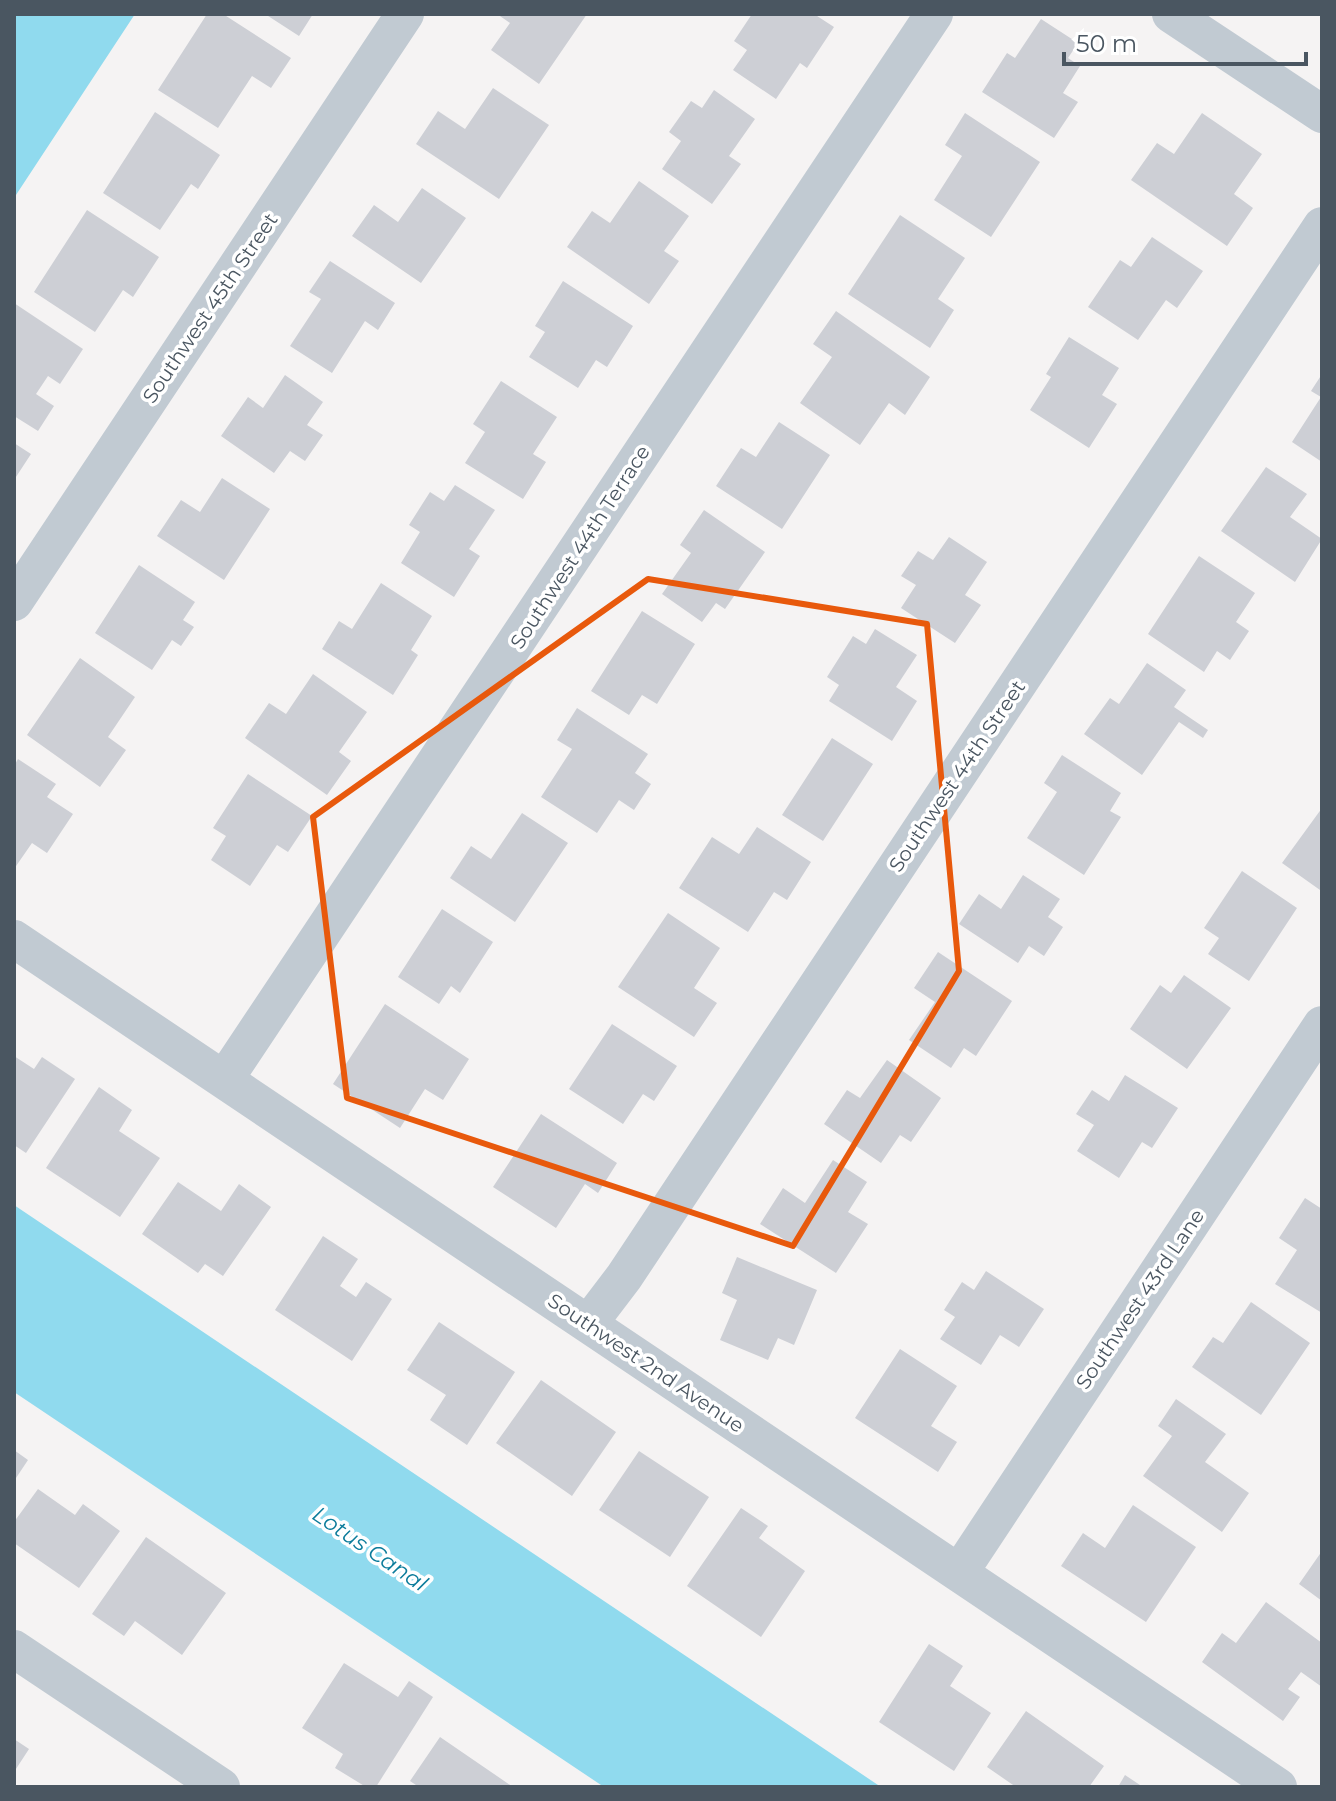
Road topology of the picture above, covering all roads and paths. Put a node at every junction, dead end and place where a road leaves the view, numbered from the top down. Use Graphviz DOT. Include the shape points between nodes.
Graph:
graph roads {
  1 [pos="405,14"];
  2 [pos="934,14"];
  3 [pos="1171,14"];
  4 [pos="1322,114"];
  5 [pos="1322,226"];
  6 [pos="14,602"];
  7 [pos="14,939"];
  8 [pos="1322,1025"];
  9 [pos="224,1080"];
  10 [pos="589,1323"];
  11 [pos="959,1573"];
  12 [pos="14,1649"];
  13 [pos="221,1787"];
  14 [pos="1278,1787"];
  1 -- 6 [label="street, Southwest 45th Street"];
  2 -- 9 [label="street, Southwest 44th Terrace"];
  3 -- 4 [label="street"];
  5 -- 10 [label="street, Southwest 44th Street"];
  7 -- 9 [label="street, Southwest 2nd Avenue"];
  8 -- 11 [label="street, Southwest 43rd Lane"];
  9 -- 10 [label="street, Southwest 2nd Avenue"];
  10 -- 11 [label="street, Southwest 2nd Avenue"];
  11 -- 14 [label="street, Southwest 2nd Avenue"];
  12 -- 13 [label="street"];
}
